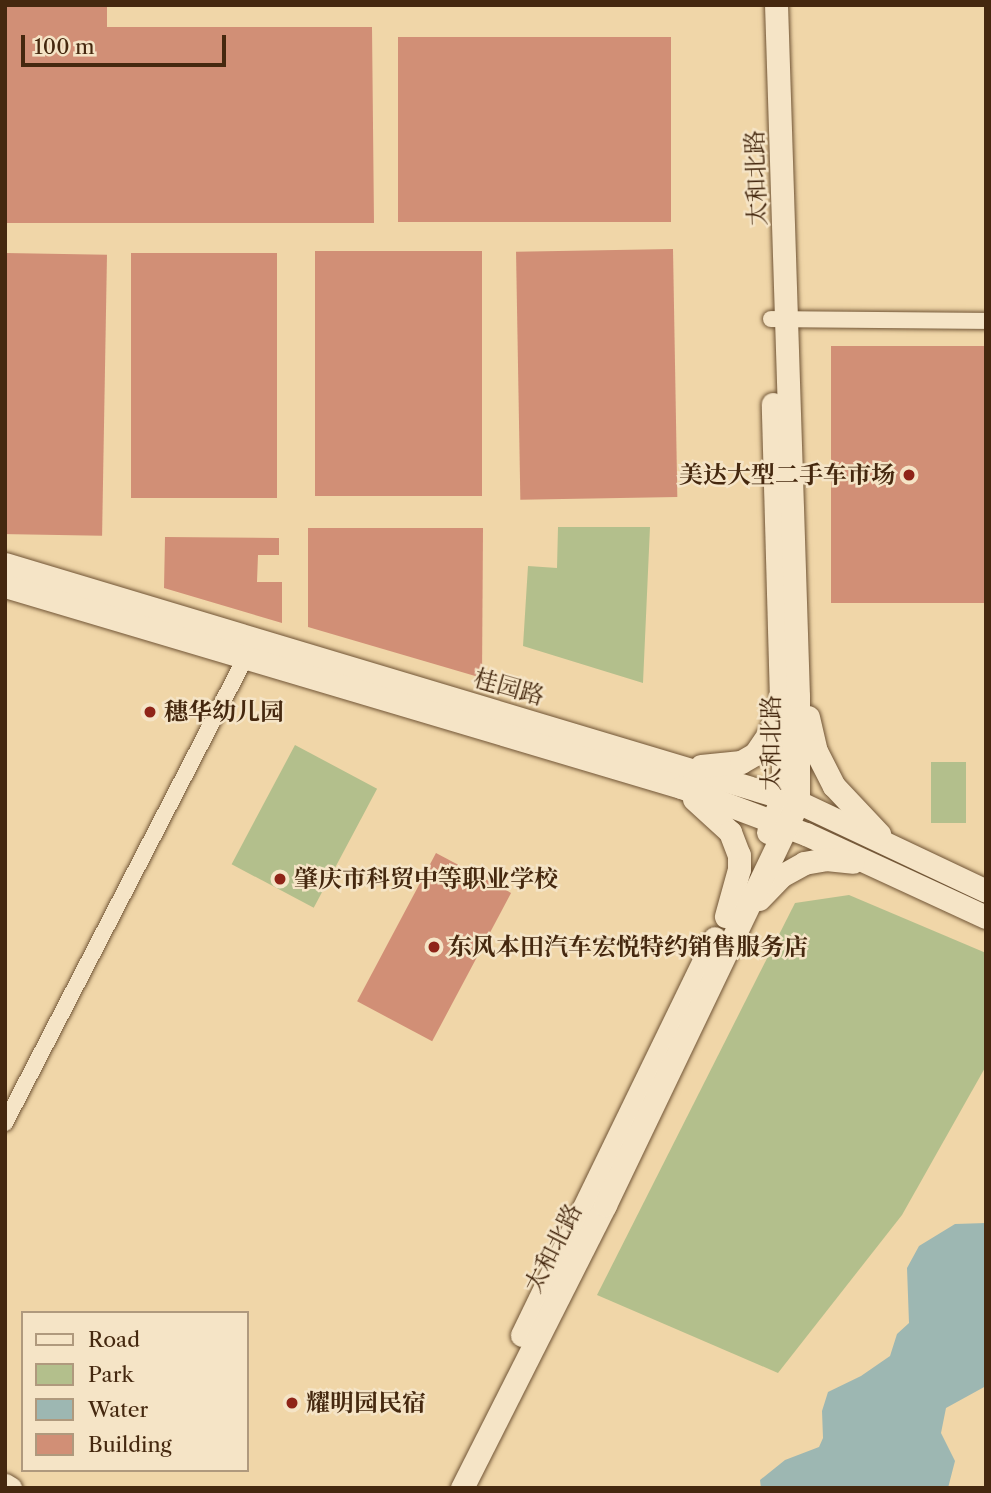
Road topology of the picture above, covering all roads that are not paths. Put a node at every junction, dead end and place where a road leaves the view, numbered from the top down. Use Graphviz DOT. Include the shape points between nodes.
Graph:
graph roads {
  1 [pos="762,5"];
  2 [pos="776,5"];
  3 [pos="779,319"];
  4 [pos="986,321"];
  5 [pos="5,547"];
  6 [pos="5,564"];
  7 [pos="5,586"];
  8 [pos="46,587"];
  9 [pos="5,597"];
  10 [pos="250,648"];
  11 [pos="780,680"];
  12 [pos="798,696"];
  13 [pos="684,777"];
  14 [pos="790,799"];
  15 [pos="780,824"];
  16 [pos="891,847"];
  17 [pos="878,868"];
  18 [pos="986,891"];
  19 [pos="735,915"];
  20 [pos="986,917"];
  21 [pos="5,1123"];
  22 [pos="5,1485"];
  23 [pos="10,1488"];
  24 [pos="446,1488"];
  25 [pos="462,1488"];
  1 -- 3 [label="main road, 太和北路"];
  2 -- 3 [label="main road, 太和北路"];
  3 -- 4 [label="street"];
  3 -- 11 [label="main road, 太和北路"];
  3 -- 12 [label="main road, 太和北路"];
  5 -- 8 [label="main road"];
  6 -- 8 [label="main road"];
  7 -- 8 [label="main road"];
  8 -- 9 [label="main road"];
  8 -- 10 [label="main road, 桂园路"];
  10 -- 13 [label="main road, 桂园路"];
  10 -- 21 [label="street"];
  11 -- 13 [label="main road" via="772,729 755,754"];
  11 -- 14 [label="main road, 太和北路"];
  12 -- 14 [label="main road, 太和北路"];
  12 -- 16 [label="main road" via="807,711 816,751 834,786"];
  13 -- 14 [label="main road, 桂园路"];
  13 -- 15 [label="main road"];
  13 -- 19 [label="main road" via="736,843"];
  14 -- 15 [label="main road, 太和北路"];
  14 -- 16 [label="main road, 桂园路"];
  15 -- 17 [label="main road"];
  15 -- 19 [label="main road, 太和北路"];
  16 -- 18 [label="main road, 桂园路"];
  17 -- 19 [label="main road" via="840,859 804,863"];
  17 -- 20 [label="main road"];
  19 -- 24 [label="main road, 太和北路"];
  19 -- 25 [label="main road, 太和北路" via="605,1205"];
  22 -- 23 [label="main road"];
}
